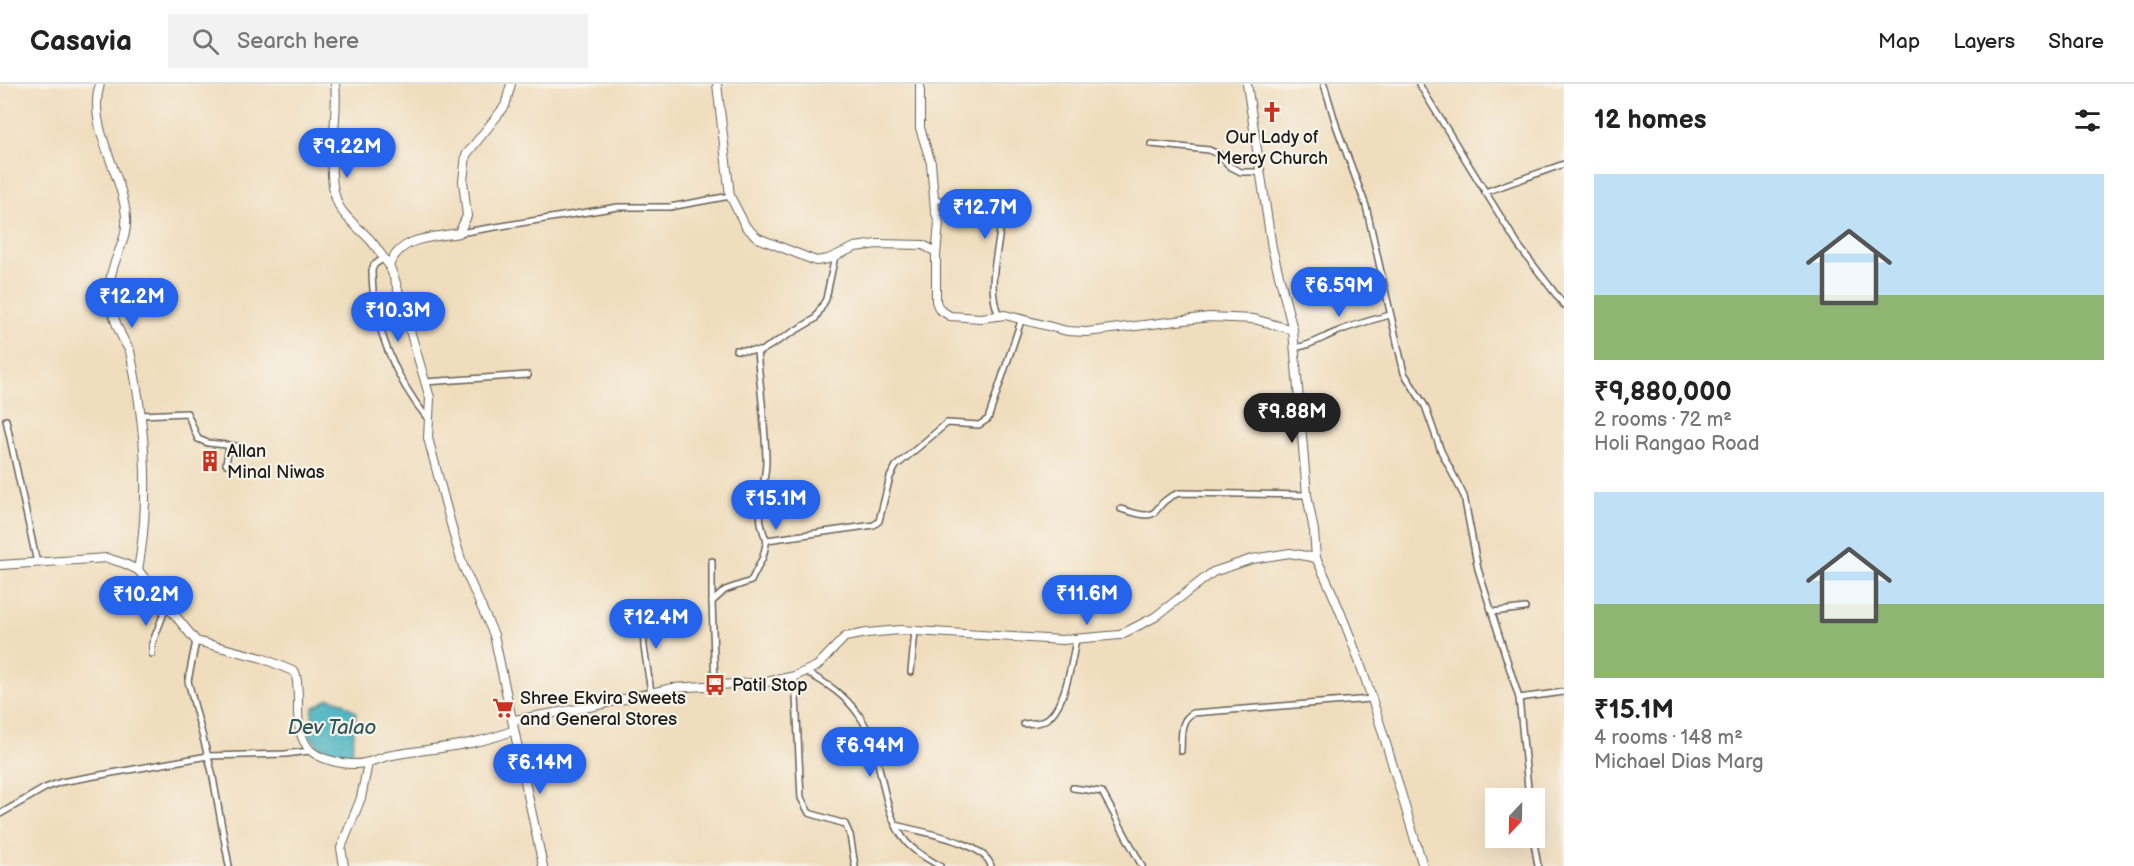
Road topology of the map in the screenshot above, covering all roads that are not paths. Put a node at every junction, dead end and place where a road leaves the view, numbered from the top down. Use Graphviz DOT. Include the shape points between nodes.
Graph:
graph roads {
  1 [pos="100,84"];
  2 [pos="335,84"];
  3 [pos="511,84"];
  4 [pos="717,84"];
  5 [pos="920,84"];
  6 [pos="1247,84"];
  7 [pos="1324,84"];
  8 [pos="1419,84"];
  9 [pos="1151,144"];
  10 [pos="1564,164"];
  11 [pos="1259,172"];
  12 [pos="1485,192"];
  13 [pos="730,196"];
  14 [pos="934,200"];
  15 [pos="459,233"];
  16 [pos="936,252"];
  17 [pos="835,256"];
  18 [pos="386,262"];
  19 [pos="1564,305"];
  20 [pos="1390,315"];
  21 [pos="999,316"];
  22 [pos="1022,318"];
  23 [pos="1293,330"];
  24 [pos="1294,348"];
  25 [pos="736,350"];
  26 [pos="758,351"];
  27 [pos="528,375"];
  28 [pos="424,382"];
  29 [pos="140,415"];
  30 [pos="428,419"];
  31 [pos="6,420"];
  32 [pos="229,445"];
  33 [pos="236,446"];
  34 [pos="226,464"];
  35 [pos="1306,495"];
  36 [pos="1121,509"];
  37 [pos="767,540"];
  38 [pos="1316,558"];
  39 [pos="712,561"];
  40 [pos="37,563"];
  41 [pos="0,565"];
  42 [pos="138,570"];
  43 [pos="712,602"];
  44 [pos="167,605"];
  45 [pos="1525,608"];
  46 [pos="642,609"];
  47 [pos="1492,612"];
  48 [pos="915,632"];
  49 [pos="1076,639"];
  50 [pos="196,640"];
  51 [pos="152,654"];
  52 [pos="806,672"];
  53 [pos="911,672"];
  54 [pos="795,676"];
  55 [pos="715,686"];
  56 [pos="651,692"];
  57 [pos="1564,692"];
  58 [pos="1519,698"];
  59 [pos="1371,699"];
  60 [pos="514,720"];
  61 [pos="1024,724"];
  62 [pos="514,730"];
  63 [pos="310,751"];
  64 [pos="1181,751"];
  65 [pos="208,756"];
  66 [pos="368,763"];
  67 [pos="1073,788"];
  68 [pos="1528,788"];
  69 [pos="0,814"];
  70 [pos="896,825"];
  71 [pos="1535,848"];
  72 [pos="230,866"];
  73 [pos="344,866"];
  74 [pos="543,866"];
  75 [pos="855,866"];
  76 [pos="940,866"];
  77 [pos="991,866"];
  78 [pos="1142,866"];
  79 [pos="1423,866"];
  80 [pos="1538,866"];
  1 -- 29 [label="street" via="97,113 127,220 111,276 112,308 130,351"];
  2 -- 18 [label="street" via="336,199 348,219"];
  3 -- 15 [label="street" via="505,106 466,155 463,181 467,216"];
  4 -- 13 [label="street"];
  5 -- 14 [label="street" via="920,128 931,163"];
  6 -- 11 [label="street"];
  7 -- 20 [label="street" via="1366,207"];
  8 -- 12 [label="street"];
  9 -- 11 [label="street" via="1209,150 1241,172"];
  10 -- 12 [label="street"];
  11 -- 23 [label="street" via="1272,248"];
  12 -- 19 [label="street" via="1518,245"];
  13 -- 15 [label="street" via="670,207 618,207"];
  13 -- 17 [label="street" via="746,227 758,238 816,261"];
  14 -- 16 [label="street" via="939,223"];
  14 -- 21 [label="street" via="1000,204 992,286"];
  15 -- 18 [label="street" via="405,243"];
  16 -- 17 [label="street" via="923,245 877,244 855,247"];
  16 -- 21 [label="street" via="939,309 950,316"];
  17 -- 26 [label="street" via="826,299 815,319"];
  18 -- 28 [label="street" via="395,280"];
  18 -- 30 [label="street" via="374,265 372,270 375,307 388,349 409,395"];
  20 -- 24 [label="street" via="1323,337 1311,346"];
  20 -- 47 [label="street" via="1404,373 1425,406 1441,451 1464,496 1478,569"];
  21 -- 22 [label="street"];
  22 -- 23 [label="street" via="1067,331 1087,332 1209,317 1254,319"];
  22 -- 37 [label="street" via="988,419 978,425 947,423 900,461 890,477 879,521 874,525"];
  23 -- 24 [label="street"];
  24 -- 35 [label="street"];
  25 -- 26 [label="street"];
  26 -- 37 [label="street" via="766,460 760,498"];
  27 -- 28 [label="street"];
  28 -- 30 [label="street" via="430,398"];
  29 -- 32 [label="street" via="187,413 198,439"];
  29 -- 42 [label="street" via="146,462"];
  30 -- 60 [label="street" via="428,438 456,543 494,635"];
  31 -- 40 [label="street"];
  32 -- 33 [label="street"];
  32 -- 34 [label="street"];
  35 -- 36 [label="street" via="1179,493 1150,516"];
  35 -- 38 [label="street"];
  37 -- 43 [label="street" via="751,580 725,590"];
  38 -- 49 [label="street" via="1290,553 1252,559 1213,572 1135,628 1107,638"];
  38 -- 59 [label="street" via="1365,671"];
  39 -- 43 [label="street"];
  40 -- 41 [label="street"];
  40 -- 42 [label="street" via="107,558"];
  42 -- 44 [label="street"];
  43 -- 55 [label="street"];
  44 -- 50 [label="street"];
  44 -- 51 [label="street"];
  45 -- 47 [label="street"];
  46 -- 56 [label="street"];
  47 -- 58 [label="street"];
  48 -- 49 [label="street"];
  48 -- 52 [label="street" via="900,630 845,637"];
  48 -- 53 [label="street"];
  49 -- 61 [label="street" via="1068,680 1055,710 1043,721"];
  50 -- 63 [label="street" via="295,672 300,687 299,728"];
  50 -- 65 [label="street" via="188,681"];
  52 -- 54 [label="street"];
  52 -- 70 [label="street" via="828,684 859,716 877,754"];
  54 -- 55 [label="street"];
  54 -- 75 [label="street" via="801,798 809,813 845,824"];
  55 -- 56 [label="street"];
  56 -- 60 [label="street"];
  57 -- 58 [label="street"];
  58 -- 68 [label="street"];
  59 -- 64 [label="street" via="1193,713 1183,724"];
  59 -- 79 [label="street"];
  60 -- 62 [label="street"];
  62 -- 66 [label="street"];
  62 -- 74 [label="street"];
  63 -- 65 [label="street"];
  63 -- 66 [label="street" via="333,761"];
  65 -- 69 [label="street" via="61,782"];
  65 -- 72 [label="street"];
  66 -- 73 [label="street" via="362,798 341,848"];
  67 -- 78 [label="street" via="1102,792"];
  70 -- 76 [label="street" via="906,842"];
  70 -- 77 [label="street" via="964,843 983,853"];
  71 -- 80 [label="street"];
}
